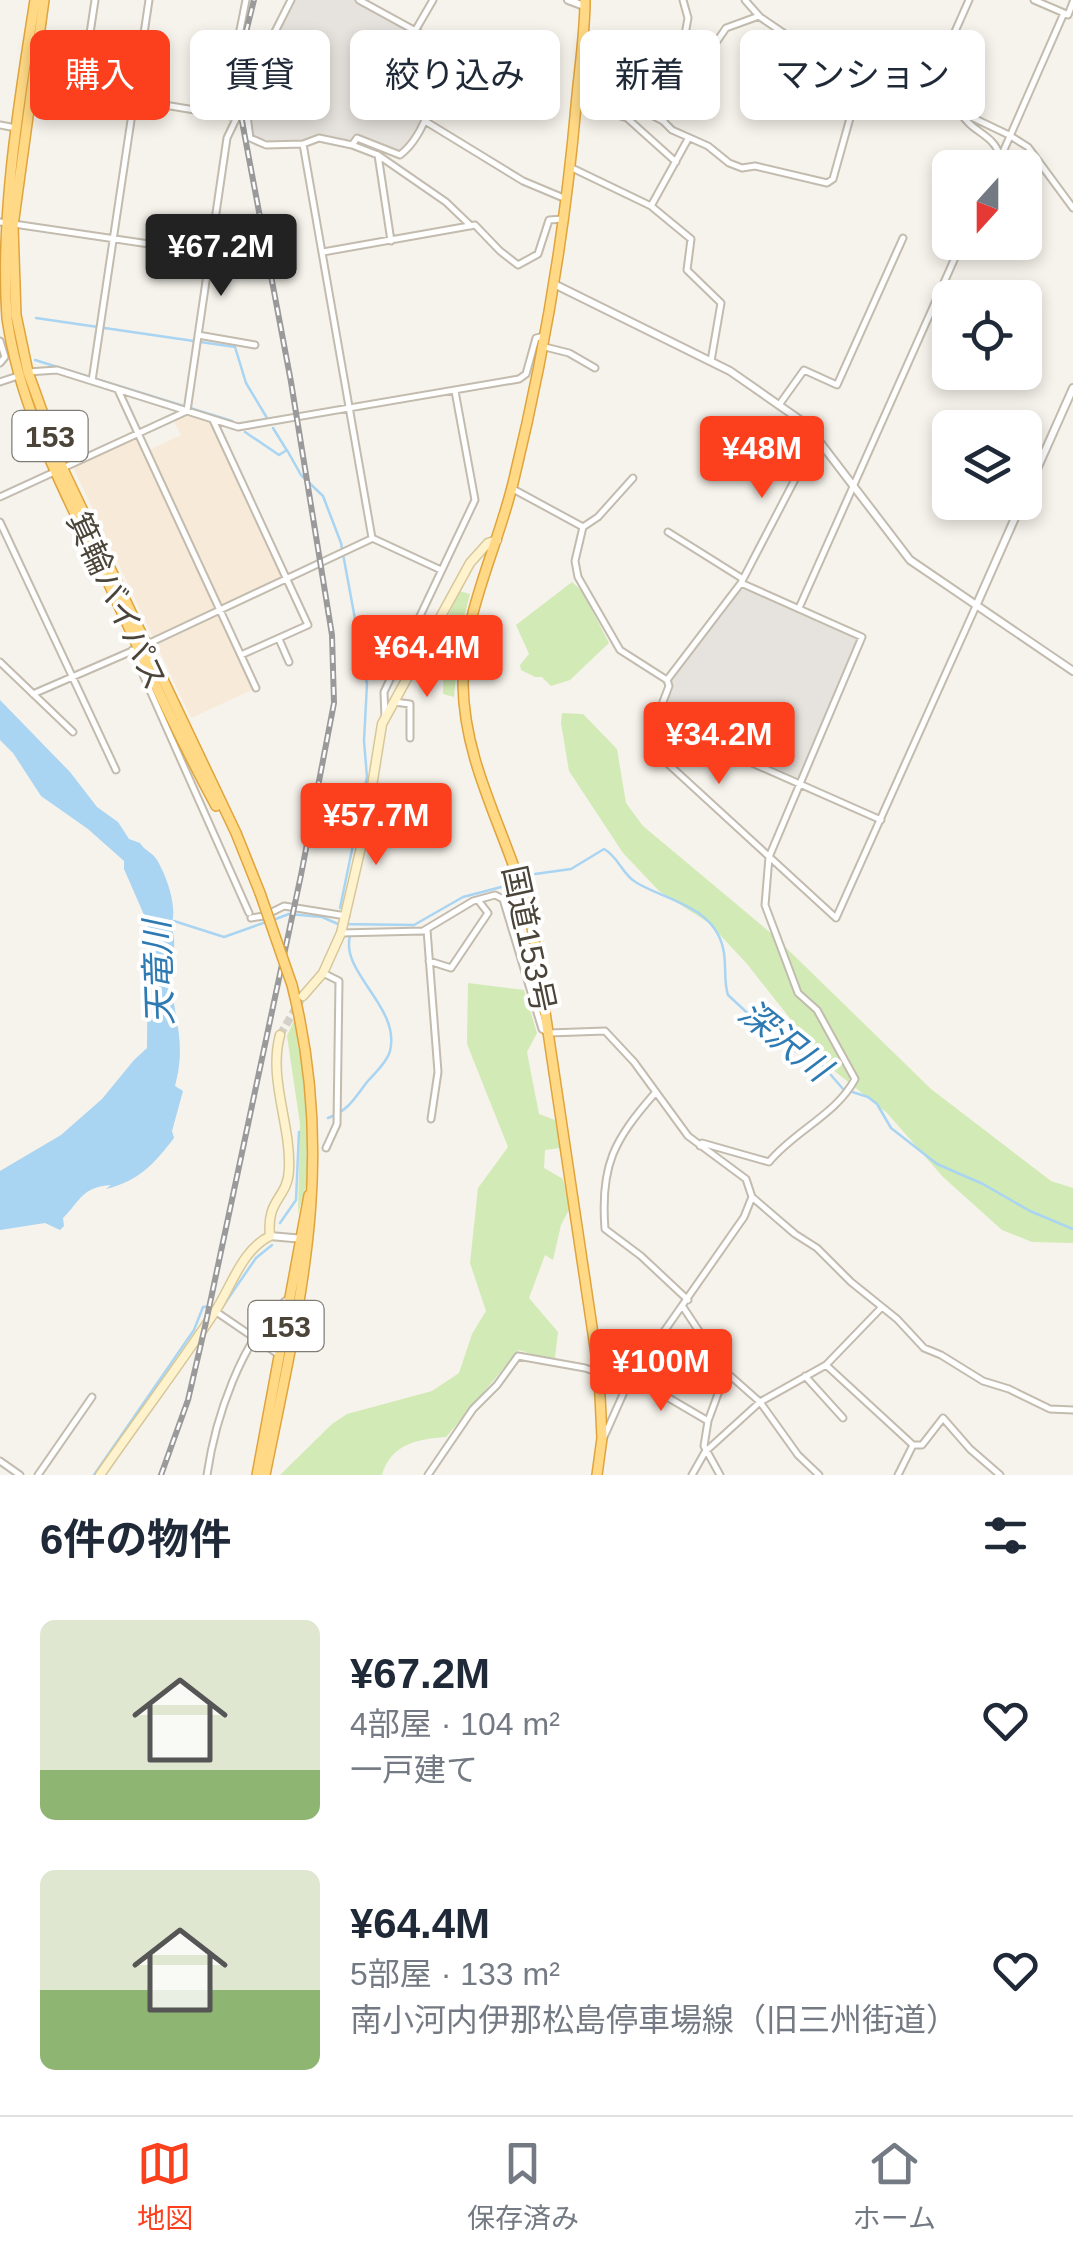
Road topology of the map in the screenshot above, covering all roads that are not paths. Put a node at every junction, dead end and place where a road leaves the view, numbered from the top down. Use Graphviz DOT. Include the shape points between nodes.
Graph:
graph roads {
  1 [pos="36,0"];
  2 [pos="44,0"];
  3 [pos="95,0"];
  4 [pos="149,0"];
  5 [pos="246,0"];
  6 [pos="291,0"];
  7 [pos="359,0"];
  8 [pos="433,0"];
  9 [pos="568,0"];
  10 [pos="683,0"];
  11 [pos="746,0"];
  12 [pos="968,0"];
  13 [pos="1034,0"];
  14 [pos="1073,2"];
  15 [pos="585,3"];
  16 [pos="1064,13"];
  17 [pos="760,16"];
  18 [pos="90,30"];
  19 [pos="144,30"];
  20 [pos="240,30"];
  21 [pos="275,30"];
  22 [pos="413,30"];
  23 [pos="416,30"];
  24 [pos="686,30"];
  25 [pos="780,30"];
  26 [pos="955,30"];
  27 [pos="720,37"];
  28 [pos="576,102"];
  29 [pos="580,103"];
  30 [pos="131,120"];
  31 [pos="236,120"];
  32 [pos="248,120"];
  33 [pos="629,120"];
  34 [pos="850,120"];
  35 [pos="965,120"];
  36 [pos="977,120"];
  37 [pos="425,121"];
  38 [pos="662,121"];
  39 [pos="0,126"];
  40 [pos="16,128"];
  41 [pos="1009,135"];
  42 [pos="688,139"];
  43 [pos="303,144"];
  44 [pos="352,145"];
  45 [pos="998,150"];
  46 [pos="1003,150"];
  47 [pos="378,155"];
  48 [pos="676,162"];
  49 [pos="570,167"];
  50 [pos="567,199"];
  51 [pos="651,206"];
  52 [pos="1073,208"];
  53 [pos="564,219"];
  54 [pos="6,224"];
  55 [pos="471,226"];
  56 [pos="113,238"];
  57 [pos="902,238"];
  58 [pos="392,241"];
  59 [pos="323,252"];
  60 [pos="210,253"];
  61 [pos="954,260"];
  62 [pos="554,284"];
  63 [pos="197,340"];
  64 [pos="0,341"];
  65 [pos="543,341"];
  66 [pos="255,345"];
  67 [pos="711,361"];
  68 [pos="0,363"];
  69 [pos="595,368"];
  70 [pos="24,374"];
  71 [pos="92,379"];
  72 [pos="0,382"];
  73 [pos="1073,388"];
  74 [pos="118,390"];
  75 [pos="454,390"];
  76 [pos="779,406"];
  77 [pos="187,408"];
  78 [pos="351,409"];
  79 [pos="213,420"];
  80 [pos="139,434"];
  81 [pos="818,436"];
  82 [pos="1042,458"];
  83 [pos="59,470"];
  84 [pos="633,478"];
  85 [pos="854,486"];
  86 [pos="512,488"];
  87 [pos="0,498"];
  88 [pos="1015,520"];
  89 [pos="0,522"];
  90 [pos="583,527"];
  91 [pos="668,532"];
  92 [pos="372,538"];
  93 [pos="497,540"];
  94 [pos="441,570"];
  95 [pos="285,578"];
  96 [pos="742,581"];
  97 [pos="976,606"];
  98 [pos="799,608"];
  99 [pos="220,610"];
  100 [pos="279,639"];
  101 [pos="139,647"];
  102 [pos="241,655"];
  103 [pos="0,662"];
  104 [pos="290,662"];
  105 [pos="1073,671"];
  106 [pos="73,678"];
  107 [pos="667,680"];
  108 [pos="256,688"];
  109 [pos="32,694"];
  110 [pos="394,702"];
  111 [pos="385,718"];
  112 [pos="655,720"];
  113 [pos="73,732"];
  114 [pos="410,738"];
  115 [pos="116,770"];
  116 [pos="799,782"];
  117 [pos="881,820"];
  118 [pos="769,856"];
  119 [pos="475,901"];
  120 [pos="345,918"];
  121 [pos="427,930"];
  122 [pos="342,932"];
  123 [pos="429,961"];
  124 [pos="323,973"];
  125 [pos="303,996"];
  126 [pos="549,1033"];
  127 [pos="280,1035"];
  128 [pos="656,1092"];
  129 [pos="432,1120"];
  130 [pos="700,1146"];
  131 [pos="326,1148"];
  132 [pos="752,1197"];
  133 [pos="270,1236"];
  134 [pos="305,1239"];
  135 [pos="688,1300"];
  136 [pos="284,1301"];
  137 [pos="683,1307"];
  138 [pos="881,1308"];
  139 [pos="215,1310"];
  140 [pos="256,1340"];
  141 [pos="280,1356"];
  142 [pos="826,1365"];
  143 [pos="726,1372"];
  144 [pos="599,1374"];
  145 [pos="633,1376"];
  146 [pos="806,1376"];
  147 [pos="628,1383"];
  148 [pos="92,1397"];
  149 [pos="760,1402"];
  150 [pos="1073,1410"];
  151 [pos="842,1418"];
  152 [pos="708,1421"];
  153 [pos="602,1438"];
  154 [pos="914,1445"];
  155 [pos="705,1452"];
  156 [pos="0,1461"];
  157 [pos="20,1475"];
  158 [pos="38,1475"];
  159 [pos="100,1475"];
  160 [pos="207,1475"];
  161 [pos="261,1475"];
  162 [pos="428,1475"];
  163 [pos="597,1475"];
  164 [pos="692,1475"];
  165 [pos="720,1475"];
  166 [pos="819,1475"];
  167 [pos="898,1475"];
  168 [pos="1000,1475"];
  1 -- 40 [label="highway, 箕輪バイパス / 153"];
  2 -- 54 [label="highway, 箕輪バイパス / 153"];
  3 -- 18 [label="street"];
  4 -- 19 [label="street"];
  5 -- 20 [label="street"];
  6 -- 21 [label="street"];
  7 -- 22 [label="street"];
  8 -- 23 [label="street"];
  9 -- 15 [label="street"];
  10 -- 24 [label="street"];
  11 -- 17 [label="street"];
  12 -- 26 [label="street"];
  13 -- 16 [label="street"];
  14 -- 16 [label="street"];
  15 -- 28 [label="highway, 国道153号"];
  16 -- 41 [label="street"];
  17 -- 25 [label="street"];
  17 -- 27 [label="street" via="726,28"];
  28 -- 29 [label="street"];
  28 -- 49 [label="highway, 国道153号"];
  30 -- 56 [label="street"];
  31 -- 60 [label="street" via="227,138"];
  32 -- 43 [label="street" via="250,138 266,145"];
  33 -- 48 [label="street"];
  34 -- 42 [label="street" via="827,184 742,168"];
  35 -- 45 [label="street"];
  36 -- 41 [label="street"];
  37 -- 44 [label="street" via="400,156 357,138"];
  37 -- 50 [label="street" via="523,181"];
  38 -- 42 [label="street"];
  39 -- 40 [label="street"];
  40 -- 54 [label="highway, 箕輪バイパス / 153"];
  41 -- 46 [label="street"];
  41 -- 52 [label="street" via="1028,148"];
  42 -- 48 [label="street"];
  43 -- 44 [label="street" via="319,138"];
  43 -- 59 [label="street"];
  44 -- 47 [label="street"];
  47 -- 55 [label="street"];
  47 -- 58 [label="street"];
  48 -- 51 [label="street"];
  49 -- 50 [label="highway, 国道153号"];
  49 -- 51 [label="street"];
  50 -- 53 [label="highway, 国道153号"];
  51 -- 67 [label="street" via="691,238 686,270 721,303"];
  53 -- 55 [label="street" via="549,220 538,254 518,265"];
  53 -- 62 [label="highway, 国道153号"];
  54 -- 56 [label="street"];
  54 -- 70 [label="highway, 箕輪バイパス / 153"];
  55 -- 58 [label="street"];
  56 -- 60 [label="street"];
  56 -- 71 [label="street"];
  57 -- 76 [label="street" via="837,385 804,370"];
  58 -- 59 [label="street"];
  59 -- 78 [label="street"];
  60 -- 63 [label="street"];
  61 -- 85 [label="street"];
  62 -- 65 [label="highway, 国道153号"];
  62 -- 67 [label="street"];
  63 -- 66 [label="street"];
  63 -- 77 [label="street"];
  64 -- 68 [label="street"];
  65 -- 69 [label="street"];
  65 -- 75 [label="street" via="536,338 523,377"];
  65 -- 86 [label="highway, 国道153号"];
  67 -- 76 [label="street"];
  70 -- 71 [label="street" via="56,370"];
  70 -- 72 [label="street"];
  70 -- 83 [label="highway, 箕輪バイパス / 153"];
  71 -- 74 [label="street"];
  73 -- 82 [label="street"];
  74 -- 77 [label="street"];
  74 -- 80 [label="street"];
  75 -- 78 [label="street"];
  75 -- 94 [label="street" via="475,500"];
  76 -- 81 [label="street"];
  77 -- 79 [label="street"];
  77 -- 80 [label="street"];
  78 -- 79 [label="street" via="238,427"];
  78 -- 92 [label="street"];
  79 -- 95 [label="street"];
  80 -- 83 [label="street"];
  80 -- 99 [label="street"];
  81 -- 85 [label="street"];
  81 -- 96 [label="street"];
  83 -- 87 [label="street"];
  83 -- 101 [label="highway, 箕輪バイパス / 153"];
  84 -- 90 [label="street"];
  85 -- 97 [label="street" via="910,560"];
  85 -- 98 [label="street"];
  86 -- 90 [label="street"];
  86 -- 93 [label="highway, 国道153号"];
  88 -- 97 [label="street"];
  89 -- 106 [label="street"];
  90 -- 107 [label="street" via="578,576 620,650"];
  91 -- 96 [label="street"];
  92 -- 94 [label="street"];
  92 -- 95 [label="street"];
  93 -- 110 [label="main road" via="470,562"];
  93 -- 126 [label="highway, 国道153号" via="468,629 464,708 479,777 528,906"];
  94 -- 111 [label="street" via="384,692"];
  95 -- 99 [label="street"];
  95 -- 100 [label="street" via="308,625"];
  96 -- 98 [label="street"];
  96 -- 107 [label="street"];
  97 -- 105 [label="street"];
  97 -- 117 [label="street"];
  98 -- 116 [label="street" via="862,637"];
  99 -- 101 [label="street"];
  99 -- 102 [label="street"];
  100 -- 102 [label="street"];
  100 -- 104 [label="street"];
  101 -- 106 [label="street"];
  101 -- 120 [label="street" via="250,915 284,906"];
  101 -- 134 [label="highway, 箕輪バイパス / 153, bridge" via="236,838 292,986 312,1095 314,1178"];
  102 -- 108 [label="street"];
  103 -- 109 [label="street"];
  106 -- 109 [label="street"];
  106 -- 115 [label="street"];
  107 -- 112 [label="street"];
  109 -- 113 [label="street"];
  110 -- 111 [label="main road"];
  110 -- 114 [label="street" via="410,704"];
  111 -- 120 [label="main road"];
  112 -- 116 [label="street"];
  112 -- 118 [label="street" via="666,762"];
  116 -- 117 [label="street"];
  116 -- 118 [label="street"];
  117 -- 118 [label="street" via="836,918"];
  118 -- 130 [label="street" via="768,920 798,994 817,1010 855,1079 769,1162"];
  119 -- 121 [label="street"];
  119 -- 123 [label="street" via="488,912 451,968"];
  119 -- 126 [label="street" via="503,898 542,1029"];
  120 -- 122 [label="main road"];
  121 -- 122 [label="street"];
  121 -- 123 [label="street"];
  122 -- 124 [label="main road"];
  123 -- 129 [label="street" via="438,1072"];
  124 -- 125 [label="main road"];
  124 -- 131 [label="street" via="339,981 336,1124"];
  126 -- 128 [label="street" via="604,1031"];
  126 -- 144 [label="highway, 国道153号"];
  127 -- 133 [label="main road" via="277,1071 289,1173 269,1212"];
  128 -- 130 [label="street"];
  128 -- 135 [label="street" via="614,1144 604,1229"];
  130 -- 132 [label="street" via="738,1171"];
  132 -- 135 [label="street"];
  132 -- 138 [label="street"];
  133 -- 134 [label="street"];
  133 -- 139 [label="main road" via="249,1254"];
  134 -- 141 [label="highway, 箕輪バイパス / 153"];
  134 -- 161 [label="highway, 箕輪バイパス / 153"];
  135 -- 137 [label="street"];
  136 -- 140 [label="street"];
  137 -- 143 [label="street"];
  137 -- 145 [label="street"];
  138 -- 142 [label="street"];
  138 -- 150 [label="street" via="924,1348 972,1375 1050,1409"];
  139 -- 140 [label="street"];
  139 -- 159 [label="main road"];
  140 -- 141 [label="street"];
  140 -- 160 [label="street" via="231,1381"];
  141 -- 161 [label="highway, 箕輪バイパス / 153"];
  142 -- 146 [label="street"];
  142 -- 154 [label="street"];
  143 -- 149 [label="street"];
  143 -- 152 [label="street"];
  144 -- 147 [label="street"];
  144 -- 153 [label="highway, 国道153号"];
  144 -- 162 [label="street" via="518,1356"];
  145 -- 147 [label="street"];
  145 -- 152 [label="street"];
  146 -- 149 [label="street"];
  146 -- 151 [label="street"];
  147 -- 153 [label="street"];
  148 -- 158 [label="street"];
  149 -- 155 [label="street"];
  149 -- 166 [label="street"];
  152 -- 155 [label="street"];
  153 -- 163 [label="highway, 国道153号"];
  154 -- 167 [label="street"];
  154 -- 168 [label="street" via="922,1445 943,1418"];
  155 -- 164 [label="street"];
  155 -- 165 [label="street"];
  156 -- 157 [label="street"];
}
